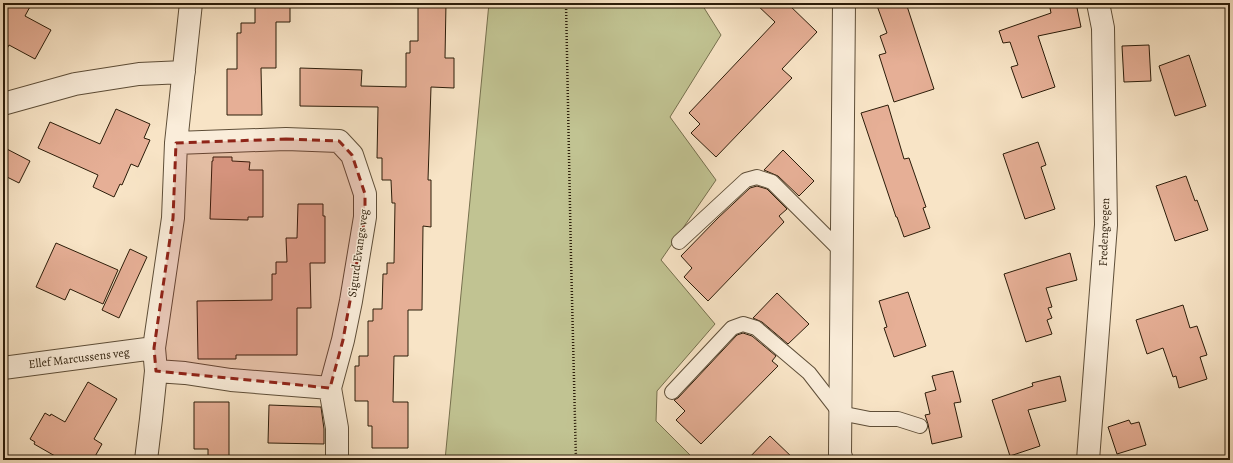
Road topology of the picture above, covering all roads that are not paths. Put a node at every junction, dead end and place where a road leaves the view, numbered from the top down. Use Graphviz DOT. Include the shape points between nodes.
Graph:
graph roads {
  1 [pos="192,3"];
  2 [pos="844,3"];
  3 [pos="1098,3"];
  4 [pos="184,72"];
  5 [pos="3,104"];
  6 [pos="176,143"];
  7 [pos="679,242"];
  8 [pos="842,252"];
  9 [pos="154,348"];
  10 [pos="3,368"];
  11 [pos="156,371"];
  12 [pos="330,388"];
  13 [pos="672,392"];
  14 [pos="840,413"];
  15 [pos="920,426"];
  16 [pos="146,460"];
  17 [pos="337,460"];
  18 [pos="842,460"];
  19 [pos="1088,460"];
  1 -- 4 [label="street"];
  2 -- 8 [label="street"];
  3 -- 19 [label="street, Fredengvegen" via="1103,28 1106,225"];
  4 -- 5 [label="street" via="139,74 75,84"];
  4 -- 6 [label="street"];
  6 -- 9 [label="street" via="173,218"];
  6 -- 12 [label="street, Sigurd Evangs veg" via="286,139 339,141 352,155 365,194 365,217 351,301"];
  7 -- 8 [label="lane" via="746,180 757,177 772,182"];
  8 -- 14 [label="street"];
  9 -- 10 [label="street, Ellef Marcussens veg"];
  9 -- 11 [label="street"];
  11 -- 12 [label="street"];
  11 -- 16 [label="street"];
  12 -- 17 [label="street, Sigurd Evangs veg" via="337,428"];
  13 -- 14 [label="lane" via="732,328 742,324 756,328 809,372"];
  14 -- 15 [label="lane" via="870,419 898,419"];
  14 -- 18 [label="street"];
}
